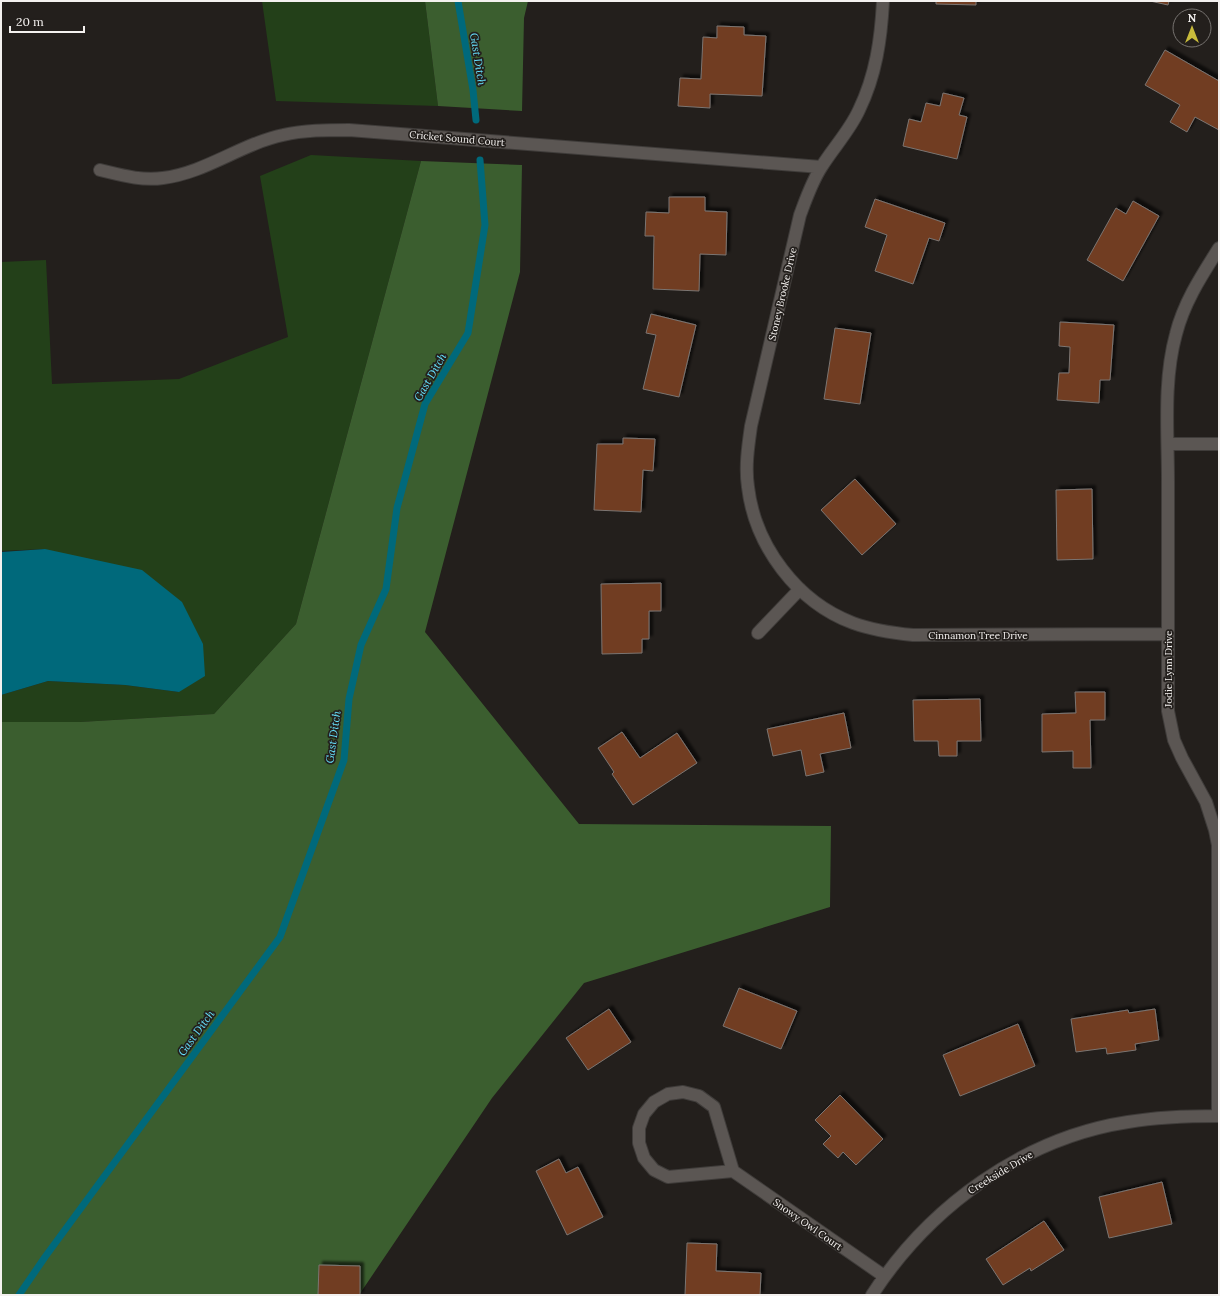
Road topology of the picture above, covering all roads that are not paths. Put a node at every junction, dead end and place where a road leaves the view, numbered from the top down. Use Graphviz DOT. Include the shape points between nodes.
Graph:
graph roads {
  1 [pos="883,1"];
  2 [pos="821,167"];
  3 [pos="100,170"];
  4 [pos="1219,248"];
  5 [pos="1168,444"];
  6 [pos="1219,444"];
  7 [pos="800,589"];
  8 [pos="758,633"];
  9 [pos="1168,634"];
  10 [pos="1218,1116"];
  11 [pos="733,1171"];
  12 [pos="884,1276"];
  13 [pos="872,1295"];
  1 -- 2 [label="street, Stoney Brooke Drive" via="879,51 872,79 853,120"];
  2 -- 3 [label="street, Cricket Sound Court" via="349,130 315,130 283,134 193,170 164,178 137,179"];
  2 -- 7 [label="street, Stoney Brooke Drive" via="805,199 800,216 751,426 747,456 748,487 754,517 766,545 782,570"];
  4 -- 5 [label="street, Jodie Lynn Drive" via="1196,285 1176,333 1170,359 1168,386"];
  5 -- 6 [label="street"];
  5 -- 9 [label="street, Jodie Lynn Drive"];
  7 -- 8 [label="street"];
  7 -- 9 [label="street, Cinnamon Tree Drive" via="825,608 852,623 882,632 905,635"];
  9 -- 10 [label="street, Jodie Lynn Drive" via="1168,711 1174,740 1206,802 1218,845"];
  10 -- 12 [label="street, Creekside Drive" via="1173,1116 1127,1122 1082,1133 1018,1159 972,1188 936,1217 904,1250"];
  11 -- 11 [label="street" via="668,1176 654,1170 644,1158 639,1143 639,1128 644,1114 654,1102 668,1094 683,1092 705,1100 714,1107"];
  11 -- 12 [label="street, Snowy Owl Court"];
  12 -- 13 [label="street, Creekside Drive"];
}
